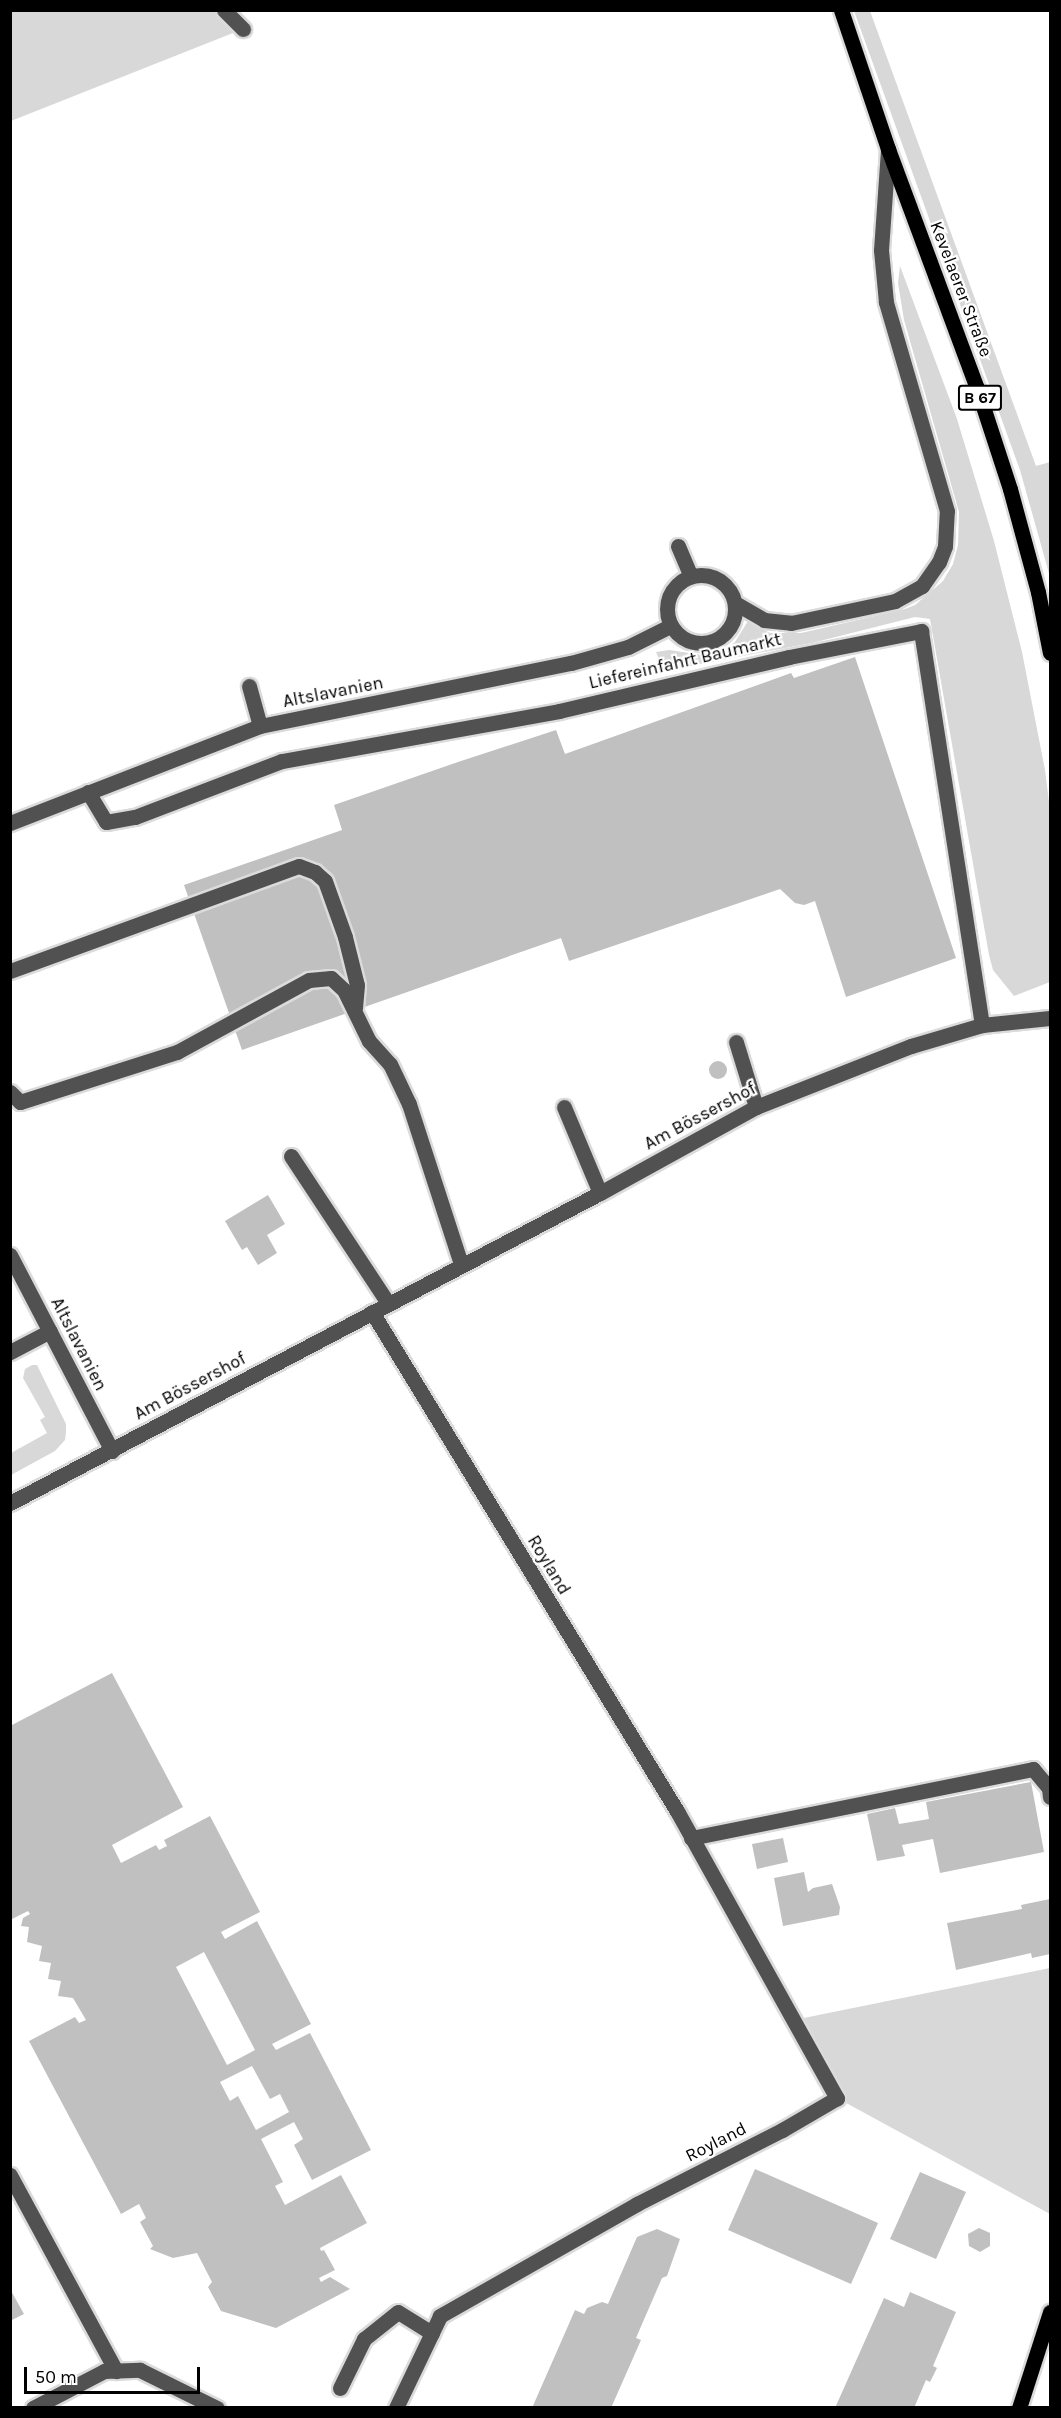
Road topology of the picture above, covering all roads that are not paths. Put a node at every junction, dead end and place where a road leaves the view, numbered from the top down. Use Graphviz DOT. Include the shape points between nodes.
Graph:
graph roads {
  1 [pos="224,10"];
  2 [pos="840,10"];
  3 [pos="243,29"];
  4 [pos="888,149"];
  5 [pos="678,546"];
  6 [pos="691,576"];
  7 [pos="735,603"];
  8 [pos="670,626"];
  9 [pos="1050,654"];
  10 [pos="249,686"];
  11 [pos="260,726"];
  12 [pos="88,792"];
  13 [pos="10,823"];
  14 [pos="10,971"];
  15 [pos="355,1008"];
  16 [pos="1050,1018"];
  17 [pos="982,1025"];
  18 [pos="736,1042"];
  19 [pos="10,1092"];
  20 [pos="564,1107"];
  21 [pos="756,1107"];
  22 [pos="291,1156"];
  23 [pos="600,1193"];
  24 [pos="10,1255"];
  25 [pos="461,1264"];
  26 [pos="388,1304"];
  27 [pos="372,1312"];
  28 [pos="50,1331"];
  29 [pos="10,1352"];
  30 [pos="112,1451"];
  31 [pos="10,1503"];
  32 [pos="1050,1797"];
  33 [pos="691,1838"];
  34 [pos="10,2175"];
  35 [pos="1050,2312"];
  36 [pos="432,2333"];
  37 [pos="116,2371"];
  38 [pos="340,2388"];
  39 [pos="33,2408"];
  40 [pos="217,2408"];
  41 [pos="396,2408"];
  42 [pos="1018,2408"];
  1 -- 3 [label="street"];
  2 -- 4 [label="main road, Kevelaerer Straße / B 67"];
  4 -- 7 [label="street" via="881,250 884,291 947,511 945,546 922,586 895,602 791,623 764,620"];
  4 -- 9 [label="main road, Kevelaerer Straße / B 67" via="977,388 1010,489"];
  5 -- 6 [label="street"];
  6 -- 7 [label="street" via="710,576 727,586"];
  6 -- 8 [label="street" via="674,587 666,606"];
  7 -- 8 [label="street" via="733,622 721,638 703,644 684,640"];
  8 -- 11 [label="street, Altslavanien" via="628,647 571,663"];
  10 -- 11 [label="street"];
  11 -- 12 [label="street, Altslavanien"];
  12 -- 13 [label="street, Altslavanien"];
  12 -- 17 [label="street, Liefereinfahrt Baumarkt" via="106,822 135,817 282,761 559,711 789,657 921,631"];
  14 -- 15 [label="street" via="299,866 325,881 357,985"];
  15 -- 19 [label="street" via="345,990 331,978 309,980 177,1052 20,1102"];
  15 -- 25 [label="street" via="369,1041 390,1064 409,1104"];
  16 -- 17 [label="street, Am Bössershof"];
  17 -- 21 [label="street, Am Bössershof" via="911,1046"];
  18 -- 21 [label="street"];
  20 -- 23 [label="street"];
  21 -- 23 [label="street, Am Bössershof"];
  22 -- 26 [label="street"];
  23 -- 25 [label="street, Am Bössershof"];
  24 -- 28 [label="street, Altslavanien"];
  25 -- 26 [label="street, Am Bössershof"];
  26 -- 27 [label="street, Am Bössershof"];
  27 -- 30 [label="street, Am Bössershof"];
  27 -- 33 [label="street, Royland"];
  28 -- 29 [label="street"];
  28 -- 30 [label="street, Altslavanien"];
  30 -- 31 [label="street, Am Bössershof"];
  32 -- 33 [label="street" via="1049,1788 1033,1769"];
  33 -- 36 [label="street, Royland" via="837,2098 637,2204 440,2316"];
  34 -- 37 [label="street"];
  35 -- 42 [label="main road"];
  36 -- 38 [label="street" via="398,2312 364,2339"];
  36 -- 41 [label="street, Royland"];
  37 -- 39 [label="street" via="104,2371"];
  37 -- 40 [label="street" via="140,2370"];
}
